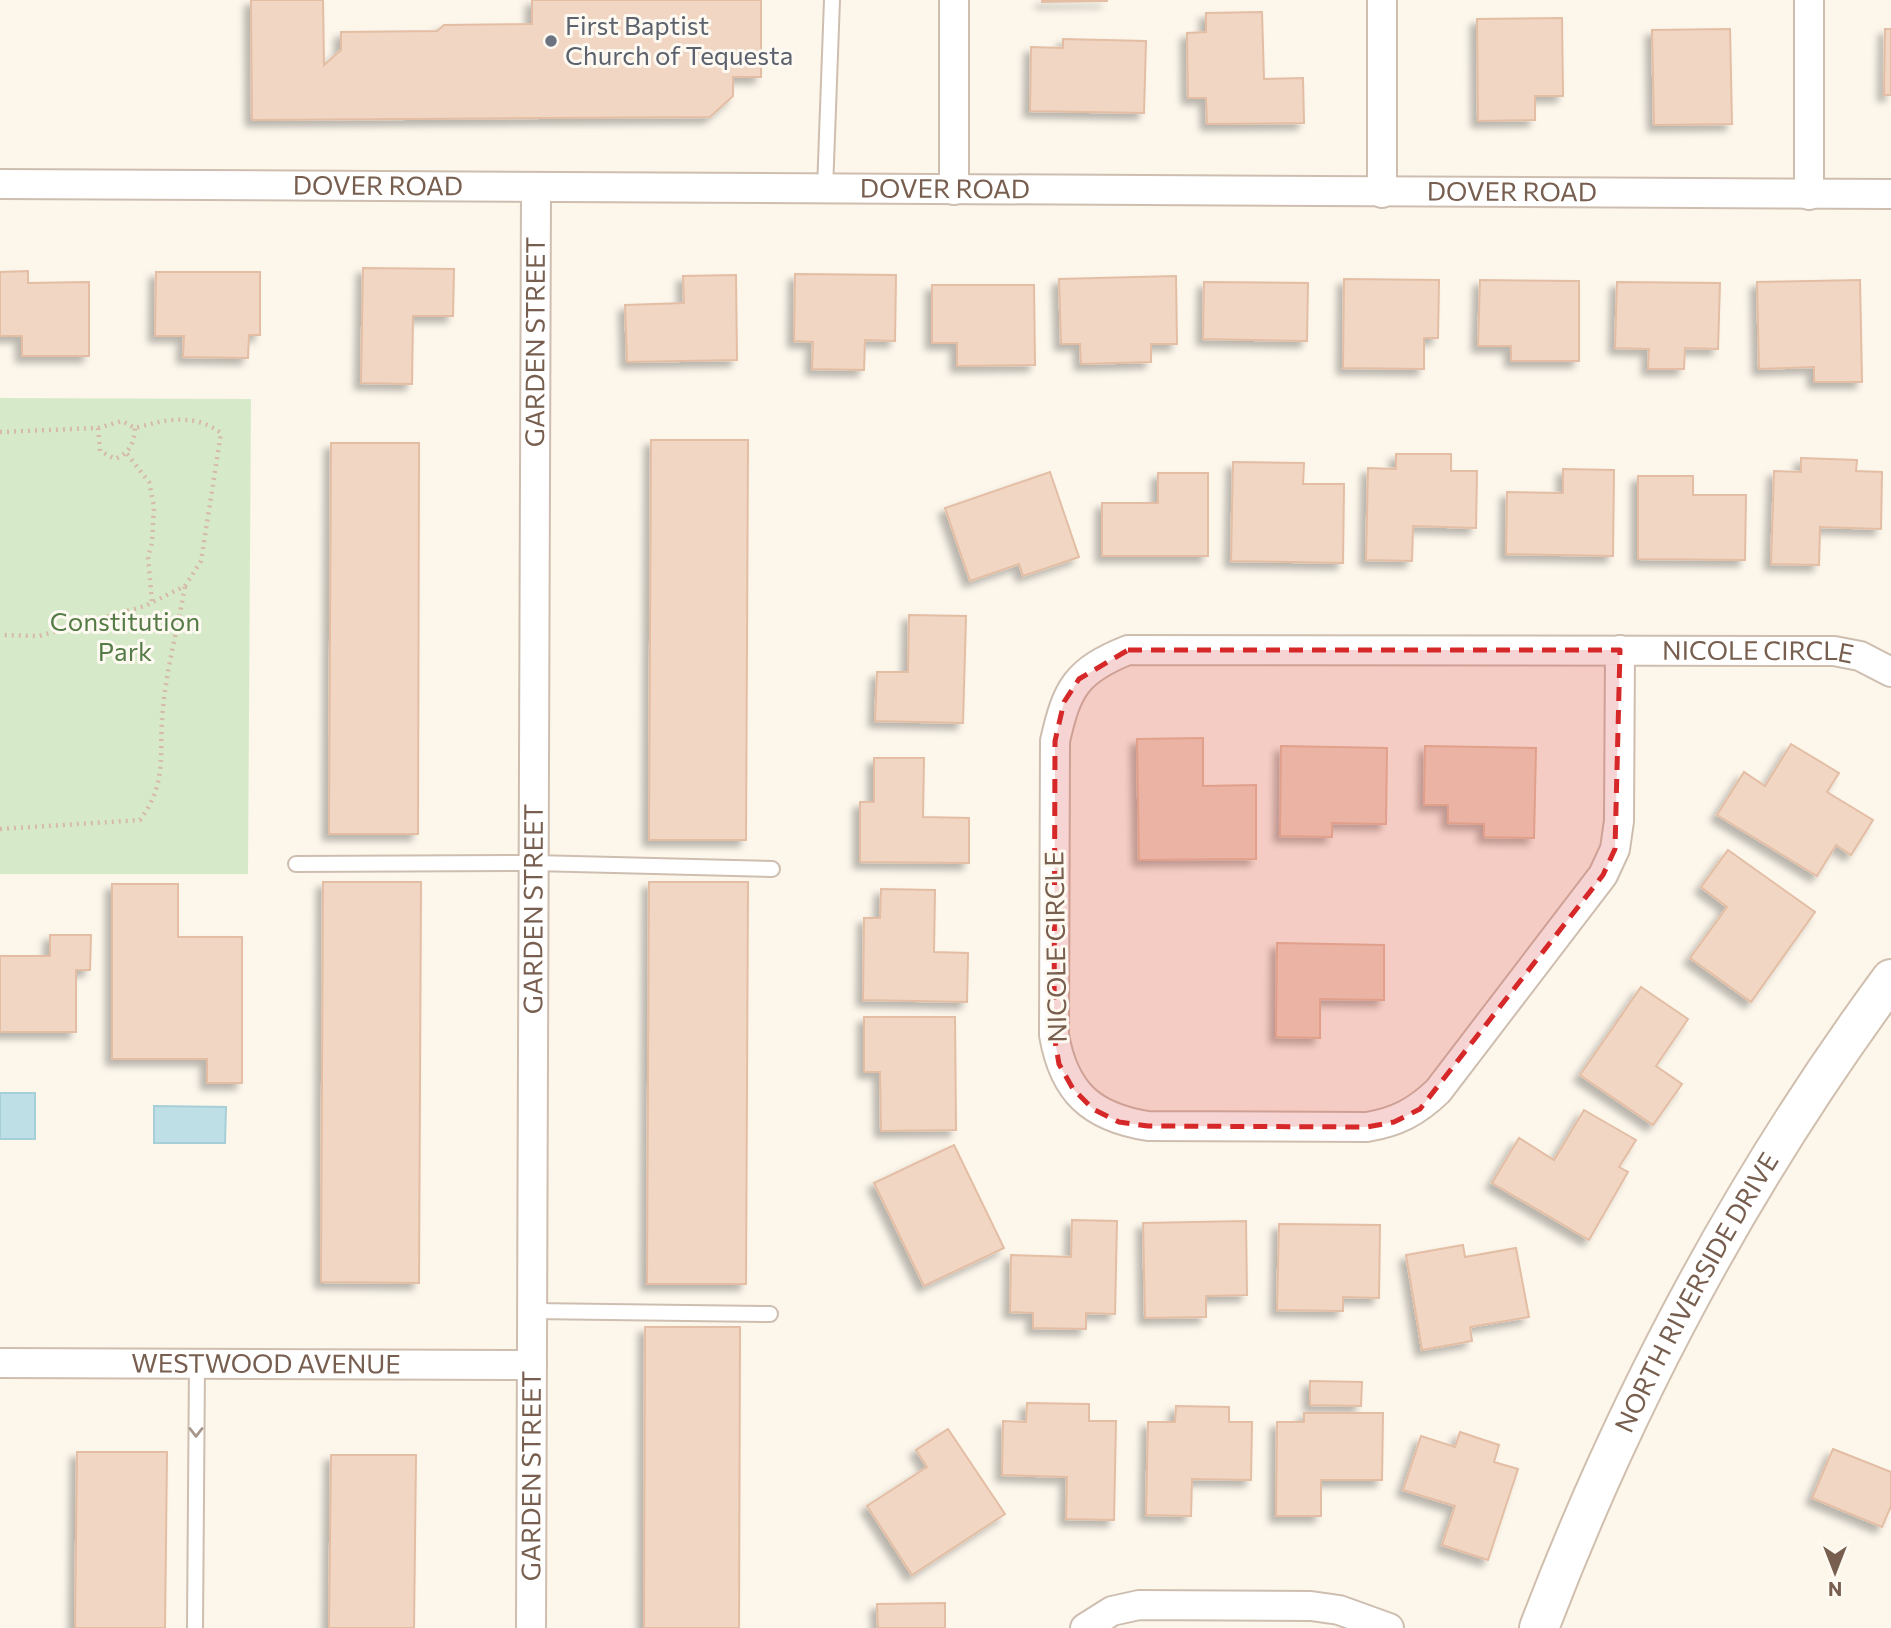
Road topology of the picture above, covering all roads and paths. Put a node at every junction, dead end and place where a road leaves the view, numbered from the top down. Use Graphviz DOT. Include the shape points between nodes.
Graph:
graph roads {
  1 [pos="832,0"];
  2 [pos="954,0"];
  3 [pos="1382,0"];
  4 [pos="1809,0"];
  5 [pos="0,184"];
  6 [pos="536,188"];
  7 [pos="825,190"];
  8 [pos="954,190"];
  9 [pos="1382,193"];
  10 [pos="1891,194"];
  11 [pos="1809,195"];
  12 [pos="98,428"];
  13 [pos="135,428"];
  14 [pos="0,432"];
  15 [pos="127,454"];
  16 [pos="185,586"];
  17 [pos="152,602"];
  18 [pos="0,635"];
  19 [pos="1620,650"];
  20 [pos="1891,672"];
  21 [pos="0,829"];
  22 [pos="534,863"];
  23 [pos="296,864"];
  24 [pos="772,869"];
  25 [pos="1891,979"];
  26 [pos="532,1311"];
  27 [pos="770,1314"];
  28 [pos="0,1363"];
  29 [pos="197,1364"];
  30 [pos="532,1365"];
  31 [pos="195,1628"];
  32 [pos="531,1628"];
  33 [pos="1085,1628"];
  34 [pos="1389,1628"];
  35 [pos="1539,1628"];
  1 -- 7 [label="lane"];
  2 -- 8 [label="street"];
  3 -- 9 [label="street"];
  4 -- 11 [label="street"];
  5 -- 6 [label="street, DOVER ROAD"];
  6 -- 7 [label="street, DOVER ROAD"];
  6 -- 22 [label="street, GARDEN STREET"];
  7 -- 8 [label="street, DOVER ROAD"];
  8 -- 9 [label="street, DOVER ROAD"];
  9 -- 11 [label="street, DOVER ROAD"];
  10 -- 11 [label="street, DOVER ROAD"];
  12 -- 13 [label="path" via="121,421"];
  12 -- 14 [label="path"];
  12 -- 15 [label="path" via="100,451 115,459"];
  13 -- 15 [label="path"];
  13 -- 16 [label="path" via="170,418 206,421 221,433 201,561"];
  15 -- 17 [label="path" via="149,482 154,506 148,557"];
  16 -- 17 [label="path"];
  16 -- 21 [label="path" via="163,708 156,800 141,820"];
  17 -- 18 [label="path" via="39,636"];
  19 -- 19 [label="street, NICOLE CIRCLE" via="1615,849 1603,875 1420,1109 1394,1122 1367,1127 1148,1126 1119,1122 1093,1109 1073,1089 1059,1064 1054,1035 1055,741 1064,702 1079,679 1101,661 1128,650"];
  19 -- 20 [label="street, NICOLE CIRCLE" via="1834,651 1860,656"];
  22 -- 23 [label="lane"];
  22 -- 24 [label="lane"];
  22 -- 26 [label="street, GARDEN STREET"];
  25 -- 35 [label="street, NORTH RIVERSIDE DRIVE" via="1764,1166 1687,1301 1613,1448"];
  26 -- 27 [label="lane"];
  26 -- 30 [label="street, GARDEN STREET"];
  28 -- 29 [label="street, WESTWOOD AVENUE"];
  29 -- 30 [label="street, WESTWOOD AVENUE"];
  29 -- 31 [label="lane, one-way"];
  30 -- 32 [label="street, GARDEN STREET"];
  33 -- 34 [label="street" via="1112,1611 1139,1605 1311,1606 1339,1610"];
}
